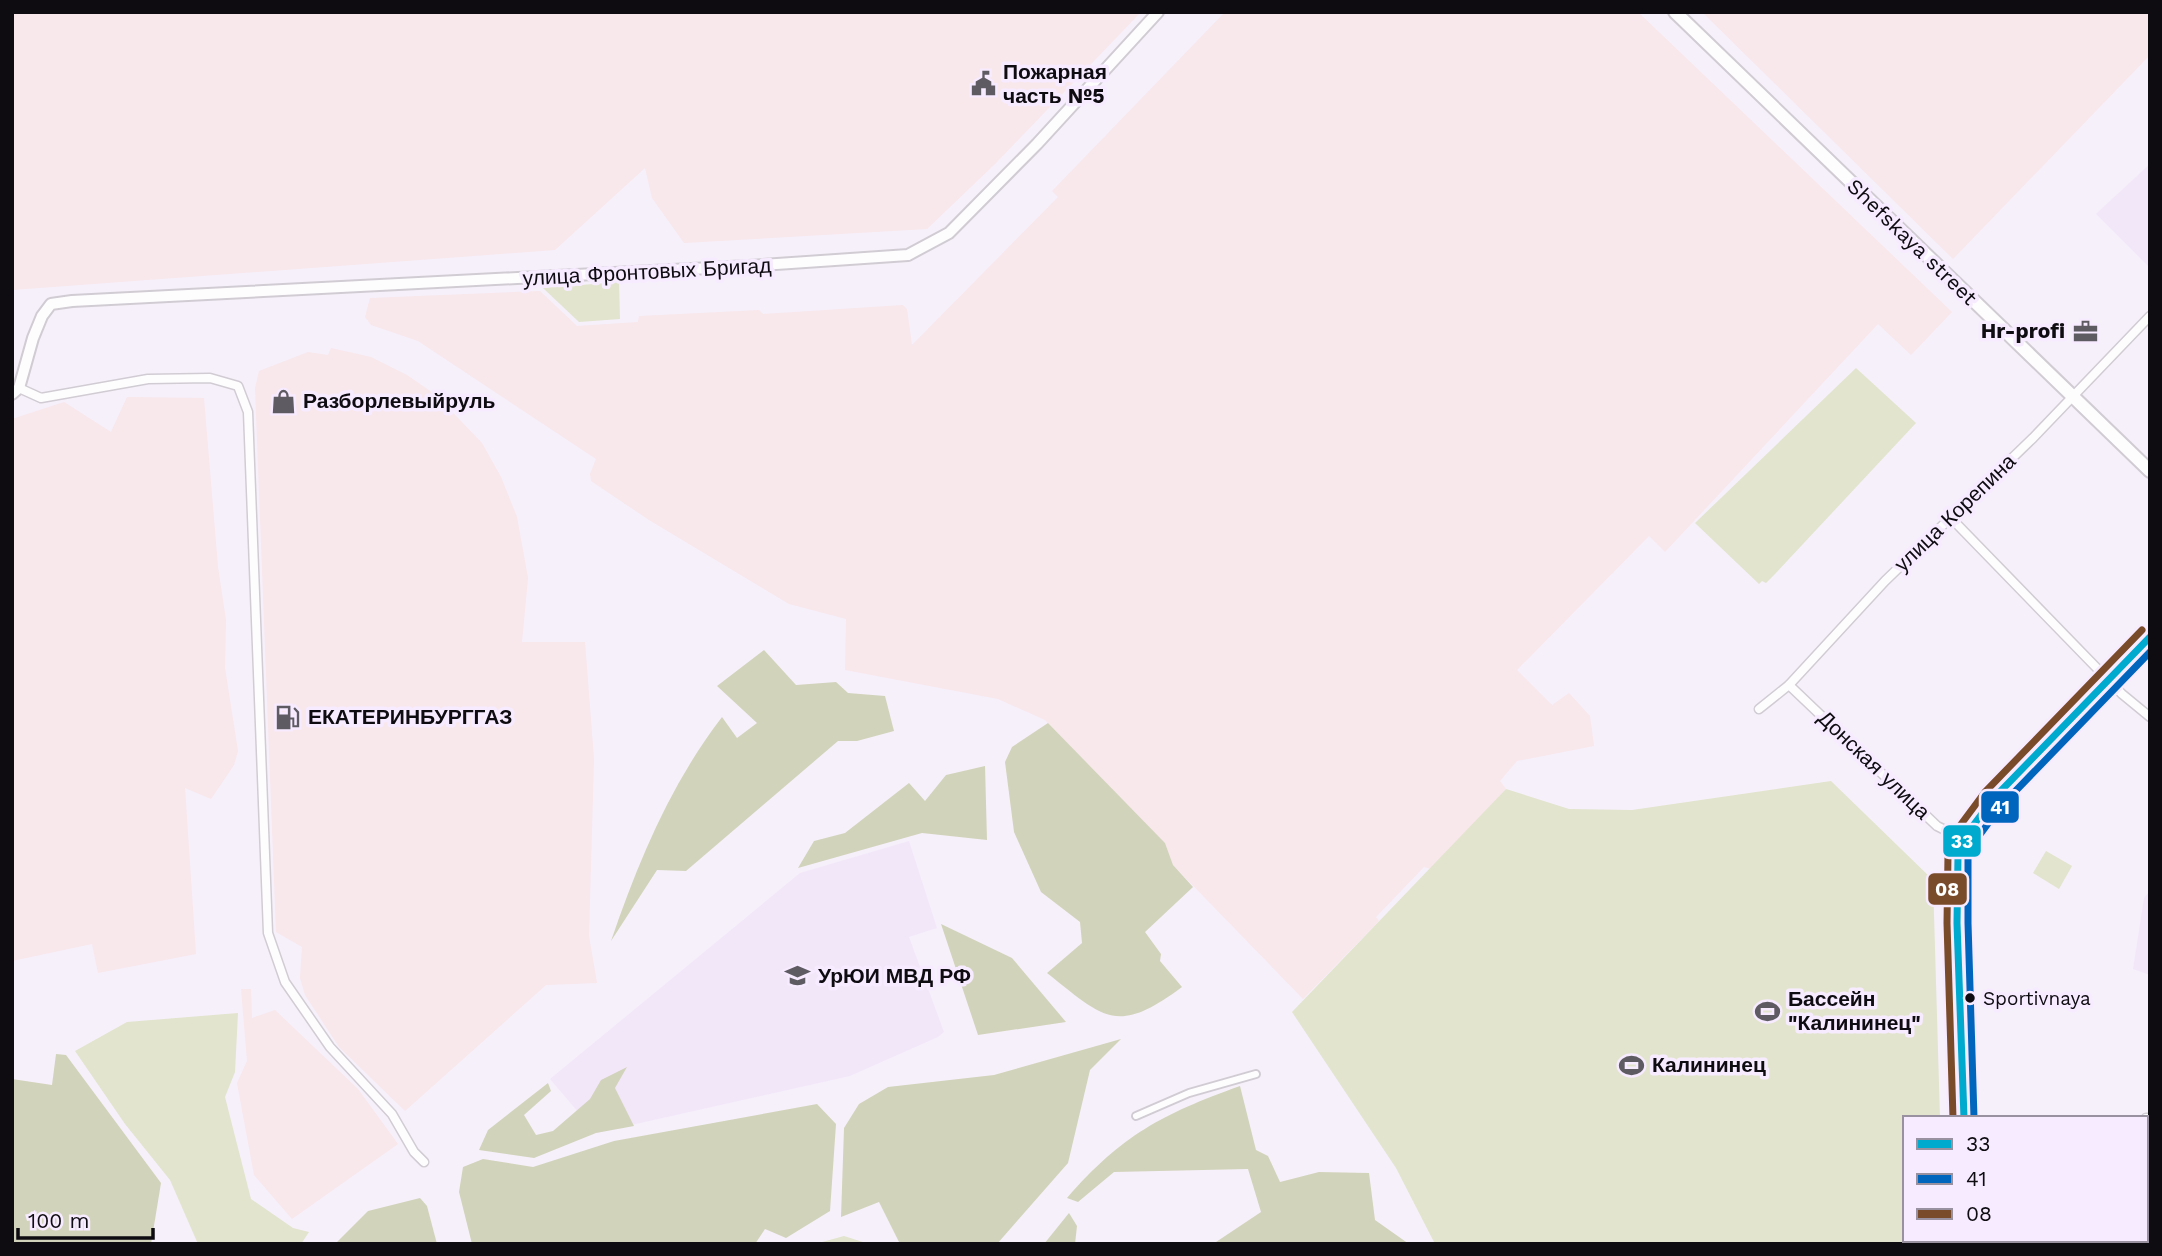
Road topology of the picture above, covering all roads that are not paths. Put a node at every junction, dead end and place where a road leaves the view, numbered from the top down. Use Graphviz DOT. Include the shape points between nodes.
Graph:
graph roads {
  1 [pos="1158,12"];
  2 [pos="1675,12"];
  3 [pos="2150,316"];
  4 [pos="15,391"];
  5 [pos="2073,396"];
  6 [pos="2150,471"];
  7 [pos="1949,516"];
  8 [pos="2150,636"];
  9 [pos="2110,677"];
  10 [pos="1789,685"];
  11 [pos="1759,709"];
  12 [pos="2150,717"];
  13 [pos="1962,839"];
  14 [pos="1256,1074"];
  15 [pos="1136,1116"];
  16 [pos="1964,1116"];
  17 [pos="424,1162"];
  1 -- 4 [label="main road, улица Фронтовых Бригад" via="949,233 908,254 749,267 51,304 42,316"];
  2 -- 5 [label="main road, Shefskaya street"];
  3 -- 5 [label="street, улица Корепина"];
  4 -- 17 [label="street" via="41,398 148,379 210,378 238,386 243,395 248,412 268,933 285,982 330,1047 393,1114"];
  5 -- 6 [label="main road, Shefskaya street"];
  5 -- 7 [label="street, улица Корепина"];
  7 -- 9 [label="street"];
  7 -- 10 [label="street, улица Корепина"];
  8 -- 9 [label="main road"];
  9 -- 12 [label="street" via="2122,694"];
  9 -- 13 [label="main road" via="1993,799"];
  10 -- 11 [label="street, улица Корепина"];
  10 -- 13 [label="street, Донская улица" via="1937,826"];
  13 -- 16 [label="main road" via="1958,923"];
  14 -- 15 [label="street" via="1189,1093"];
}
